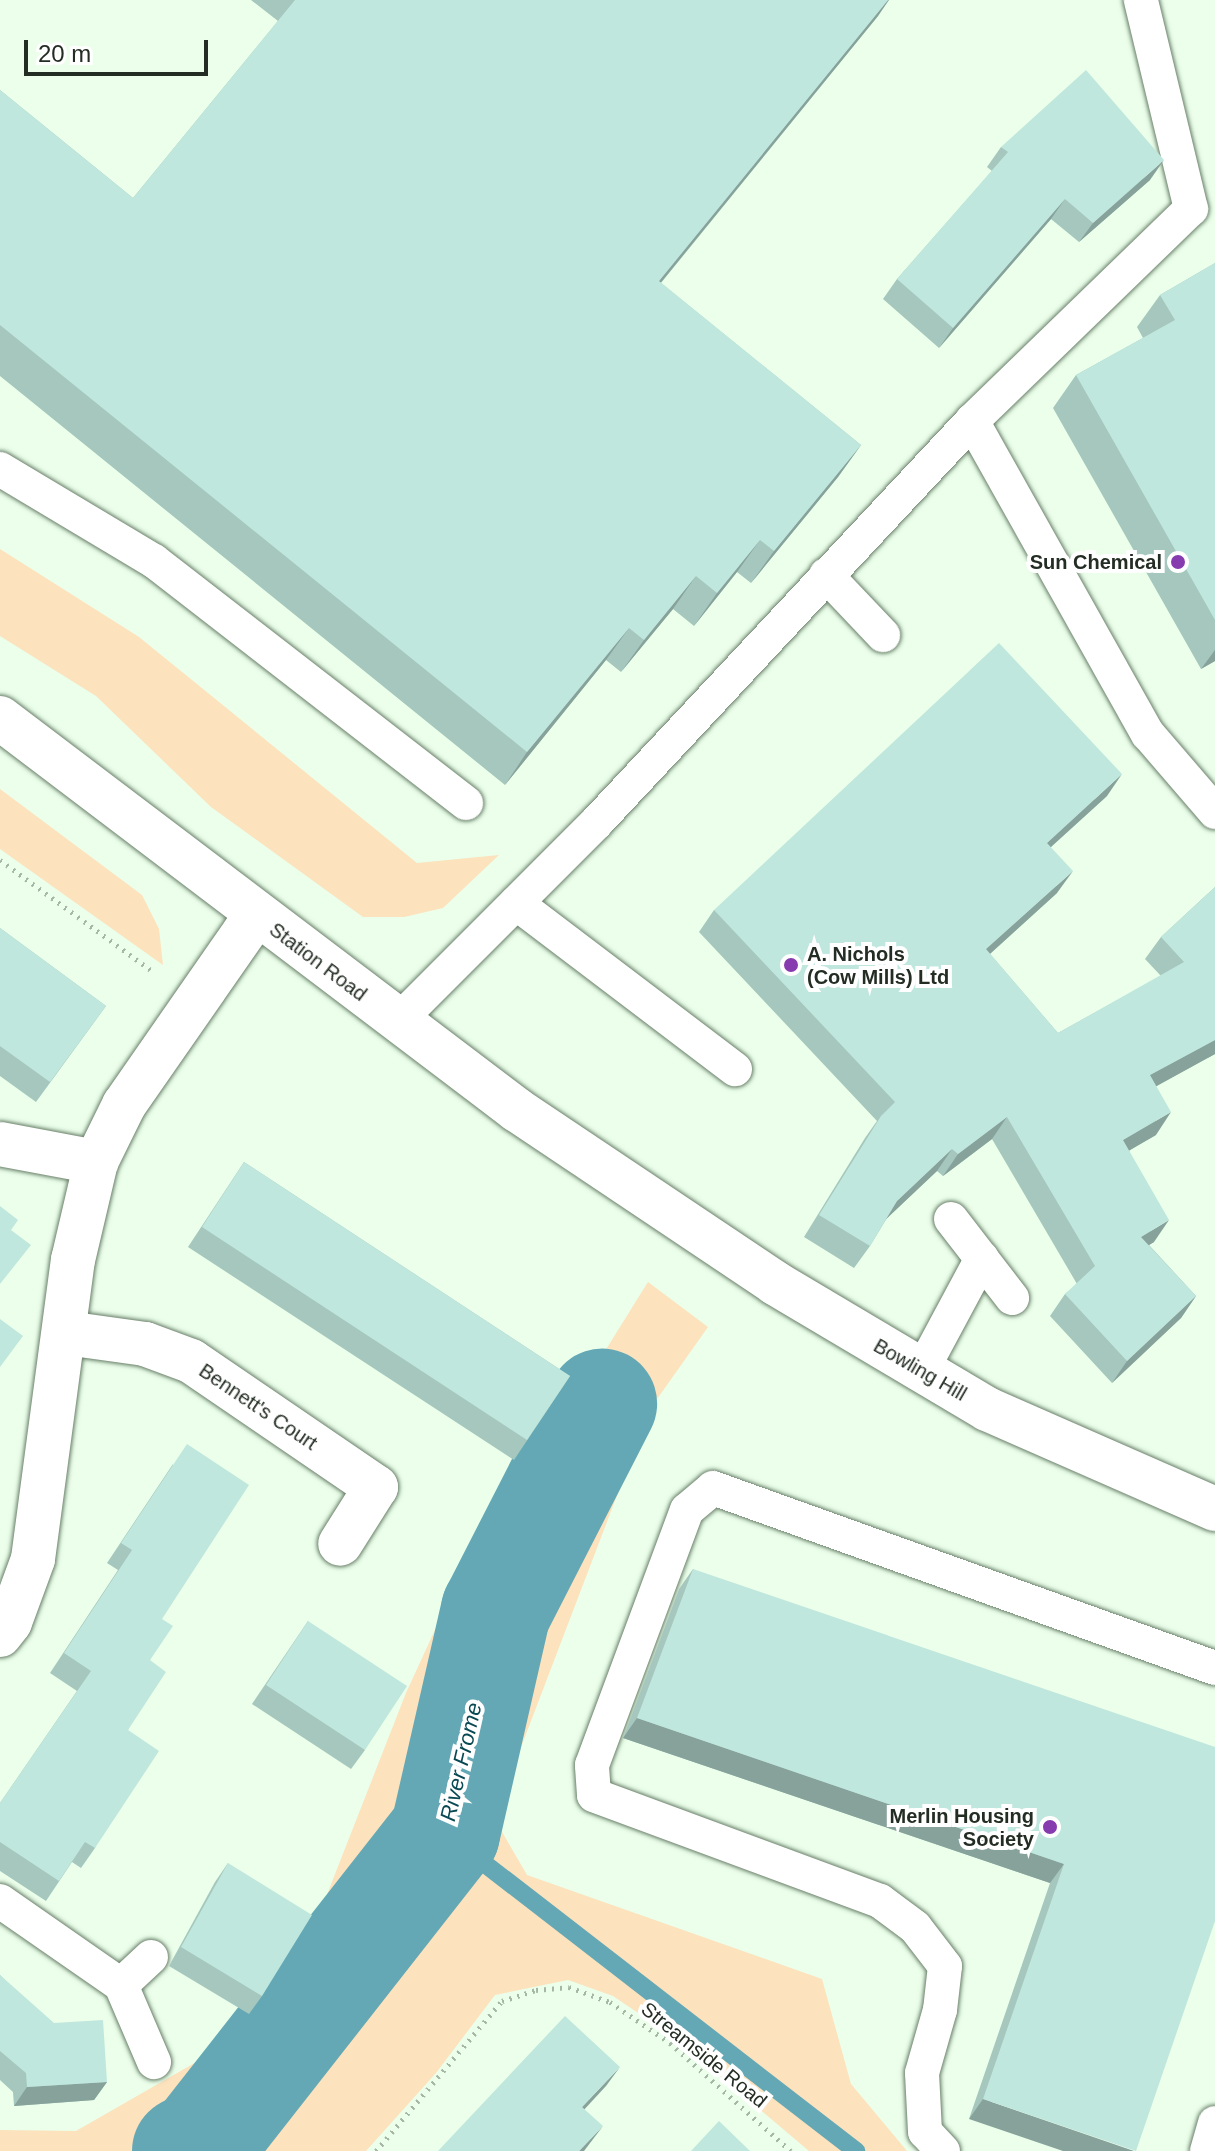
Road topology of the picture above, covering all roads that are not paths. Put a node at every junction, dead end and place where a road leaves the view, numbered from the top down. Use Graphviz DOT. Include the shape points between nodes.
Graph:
graph roads {
  1 [pos="1141,0"];
  2 [pos="1203,205"];
  3 [pos="972,421"];
  4 [pos="0,469"];
  5 [pos="826,575"];
  6 [pos="883,635"];
  7 [pos="0,718"];
  8 [pos="466,803"];
  9 [pos="1215,812"];
  10 [pos="516,903"];
  11 [pos="256,915"];
  12 [pos="397,1022"];
  13 [pos="735,1069"];
  14 [pos="0,1144"];
  15 [pos="96,1162"];
  16 [pos="643,1197"];
  17 [pos="951,1219"];
  18 [pos="982,1258"];
  19 [pos="1012,1298"];
  20 [pos="66,1333"];
  21 [pos="921,1372"];
  22 [pos="1215,1509"];
  23 [pos="340,1544"];
  24 [pos="0,1635"];
  25 [pos="1215,1668"];
  26 [pos="0,1901"];
  27 [pos="151,1957"];
  28 [pos="121,1985"];
  29 [pos="154,2062"];
  30 [pos="1215,2123"];
  31 [pos="943,2151"];
  32 [pos="1207,2151"];
  1 -- 2 [label="lane"];
  2 -- 3 [label="lane"];
  3 -- 5 [label="lane"];
  3 -- 9 [label="lane" via="1148,734"];
  4 -- 8 [label="lane" via="154,561"];
  5 -- 6 [label="lane"];
  5 -- 10 [label="lane"];
  7 -- 11 [label="main road, Station Road"];
  10 -- 12 [label="lane"];
  10 -- 13 [label="lane"];
  11 -- 12 [label="main road, Station Road"];
  11 -- 15 [label="main road" via="124,1105"];
  12 -- 16 [label="main road, Station Road"];
  14 -- 15 [label="main road"];
  15 -- 20 [label="main road" via="73,1260"];
  16 -- 21 [label="main road, Bowling Hill"];
  17 -- 18 [label="lane"];
  18 -- 19 [label="lane"];
  18 -- 21 [label="lane"];
  20 -- 23 [label="main road, Bennett's Court" via="145,1344 191,1361 376,1487"];
  20 -- 24 [label="main road" via="33,1559"];
  21 -- 22 [label="main road, Bowling Hill" via="1052,1441"];
  25 -- 31 [label="lane" via="713,1488 687,1510 592,1765 594,1795 880,1901 915,1927 945,1966 940,2010 922,2073 925,2132"];
  26 -- 28 [label="lane"];
  27 -- 28 [label="lane"];
  28 -- 29 [label="lane"];
  30 -- 32 [label="lane"];
}
